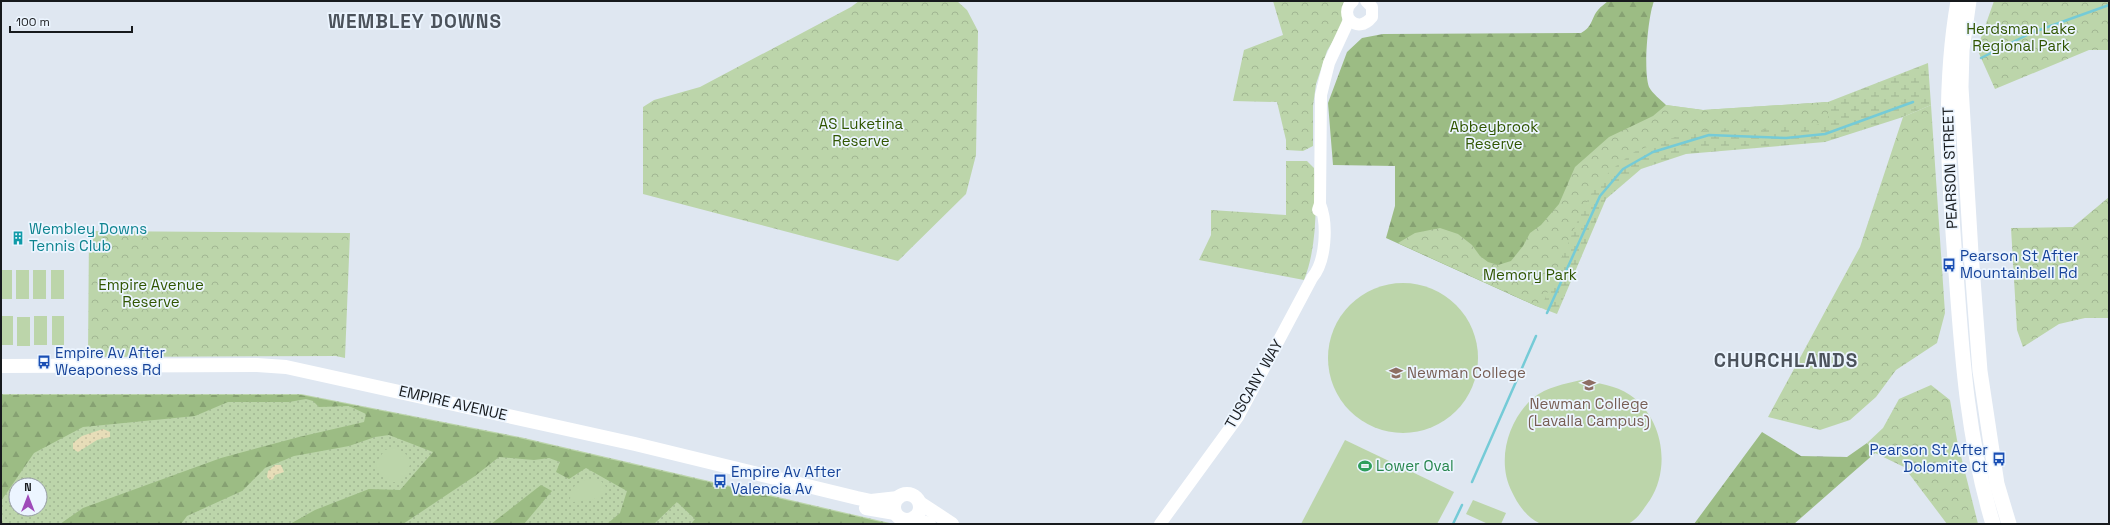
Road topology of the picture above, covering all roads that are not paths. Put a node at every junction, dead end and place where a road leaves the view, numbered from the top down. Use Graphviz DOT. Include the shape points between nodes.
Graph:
graph roads {
  1 [pos="1353,1"];
  2 [pos="1366,1"];
  3 [pos="1958,1"];
  4 [pos="1969,1"];
  5 [pos="1349,20"];
  6 [pos="1362,25"];
  7 [pos="1337,48"];
  8 [pos="1,366"];
  9 [pos="1,374"];
  10 [pos="898,498"];
  11 [pos="920,503"];
  12 [pos="895,513"];
  13 [pos="915,517"];
  14 [pos="929,524"];
  15 [pos="952,524"];
  16 [pos="1160,524"];
  17 [pos="1993,524"];
  18 [pos="2009,524"];
  1 -- 5 [label="street, TUSCANY WAY" via="1347,11"];
  2 -- 6 [label="street, TUSCANY WAY" via="1372,7 1372,18"];
  3 -- 17 [label="main road, PEARSON STREET" via="1948,86 1948,162 1966,401 1974,447"];
  4 -- 18 [label="main road, PEARSON STREET" via="1962,50 1961,87 1980,371 1997,484"];
  5 -- 6 [label="street"];
  5 -- 7 [label="street, TUSCANY WAY"];
  6 -- 7 [label="street, TUSCANY WAY"];
  7 -- 16 [label="street, TUSCANY WAY" via="1329,63 1321,95 1320,204 1323,212 1322,257 1318,270 1238,417"];
  8 -- 10 [label="main road, EMPIRE AVENUE" via="286,367 635,444 871,501"];
  9 -- 12 [label="main road, EMPIRE AVENUE" via="291,376"];
  10 -- 11 [label="main road" via="910,495"];
  10 -- 12 [label="main road"];
  11 -- 13 [label="main road" via="920,511"];
  11 -- 15 [label="main road"];
  12 -- 13 [label="main road" via="904,520"];
  13 -- 14 [label="main road"];
}
